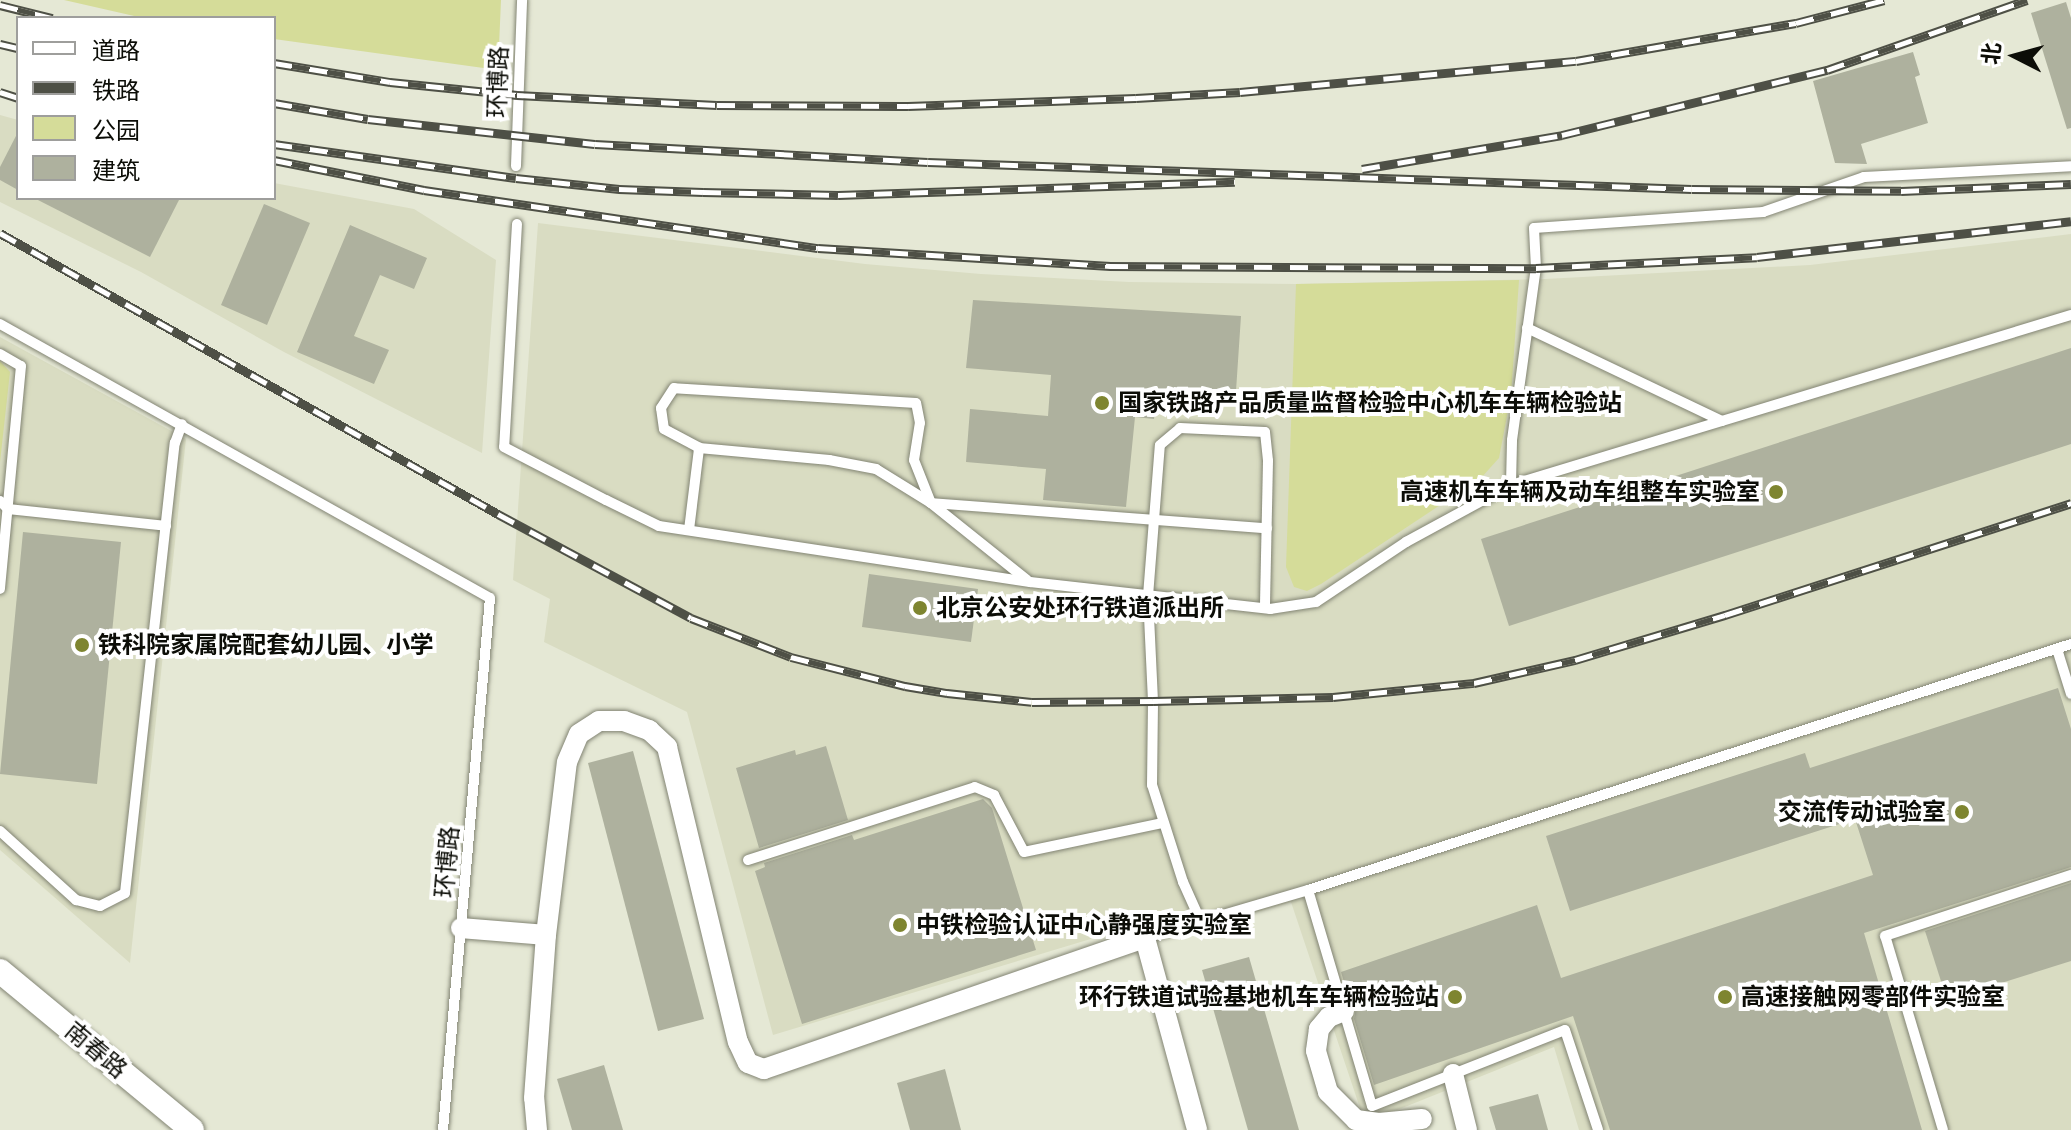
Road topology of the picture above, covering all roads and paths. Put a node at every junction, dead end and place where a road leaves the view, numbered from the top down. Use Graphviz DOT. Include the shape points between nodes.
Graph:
graph roads {
  1 [pos="522,0"];
  2 [pos="516,166"];
  3 [pos="2071,166"];
  4 [pos="517,224"];
  5 [pos="2071,315"];
  6 [pos="0,324"];
  7 [pos="1527,328"];
  8 [pos="0,354"];
  9 [pos="1722,421"];
  10 [pos="182,424"];
  11 [pos="699,448"];
  12 [pos="1511,485"];
  13 [pos="931,503"];
  14 [pos="4,505"];
  15 [pos="1154,519"];
  16 [pos="166,526"];
  17 [pos="1267,528"];
  18 [pos="689,530"];
  19 [pos="1030,582"];
  20 [pos="0,589"];
  21 [pos="1148,596"];
  22 [pos="1265,608"];
  23 [pos="2071,644"];
  24 [pos="2057,649"];
  25 [pos="2071,694"];
  26 [pos="1163,823"];
  27 [pos="0,831"];
  28 [pos="748,860"];
  29 [pos="2071,875"];
  30 [pos="1308,890"];
  31 [pos="1201,922"];
  32 [pos="461,928"];
  33 [pos="546,935"];
  34 [pos="1145,938"];
  35 [pos="0,971"];
  36 [pos="1344,1011"];
  37 [pos="1453,1074"];
  38 [pos="1422,1119"];
  39 [pos="192,1130"];
  40 [pos="443,1130"];
  41 [pos="537,1130"];
  42 [pos="1197,1130"];
  43 [pos="1467,1130"];
  44 [pos="1598,1130"];
  45 [pos="1943,1130"];
  1 -- 2 [label="lane, 环博路"];
  3 -- 7 [label="lane" via="1864,177 1763,212 1534,228 1536,268"];
  4 -- 18 [label="lane" via="504,447 659,526"];
  5 -- 9 [label="lane"];
  6 -- 10 [label="lane"];
  7 -- 9 [label="lane"];
  7 -- 12 [label="lane"];
  8 -- 14 [label="lane" via="21,366"];
  9 -- 12 [label="lane"];
  10 -- 16 [label="lane"];
  10 -- 32 [label="lane, 环博路" via="490,598"];
  11 -- 13 [label="lane" via="876,469"];
  11 -- 13 [label="lane" via="664,429 661,408 674,388 916,403 920,423 914,460"];
  11 -- 18 [label="lane"];
  12 -- 22 [label="lane" via="1406,542 1316,602"];
  13 -- 15 [label="lane"];
  13 -- 19 [label="lane"];
  14 -- 16 [label="lane"];
  14 -- 20 [label="lane"];
  15 -- 17 [label="lane"];
  15 -- 17 [label="lane" via="1160,445 1180,428 1218,428 1265,432"];
  15 -- 21 [label="lane"];
  16 -- 27 [label="lane" via="125,893 100,906 76,900"];
  17 -- 22 [label="lane"];
  18 -- 19 [label="lane"];
  19 -- 21 [label="lane"];
  21 -- 22 [label="lane"];
  21 -- 26 [label="lane" via="1152,785"];
  23 -- 24 [label="lane"];
  24 -- 25 [label="lane"];
  24 -- 30 [label="lane"];
  26 -- 28 [label="lane" via="1024,852 994,795 975,787"];
  26 -- 31 [label="lane"];
  29 -- 45 [label="lane" via="1885,936"];
  30 -- 31 [label="lane"];
  30 -- 36 [label="lane"];
  31 -- 34 [label="lane"];
  32 -- 33 [label="street"];
  32 -- 40 [label="lane, 环博路"];
  33 -- 34 [label="street" via="567,762 579,734 599,721 624,721 649,730 667,747 738,1042 748,1063 764,1069"];
  33 -- 41 [label="street" via="534,1098"];
  34 -- 42 [label="street"];
  35 -- 39 [label="street, 南春路"];
  36 -- 37 [label="lane" via="1372,1106"];
  36 -- 38 [label="street" via="1319,1029 1316,1051 1328,1092 1356,1120"];
  37 -- 43 [label="street"];
  37 -- 44 [label="lane" via="1565,1030"];
}
